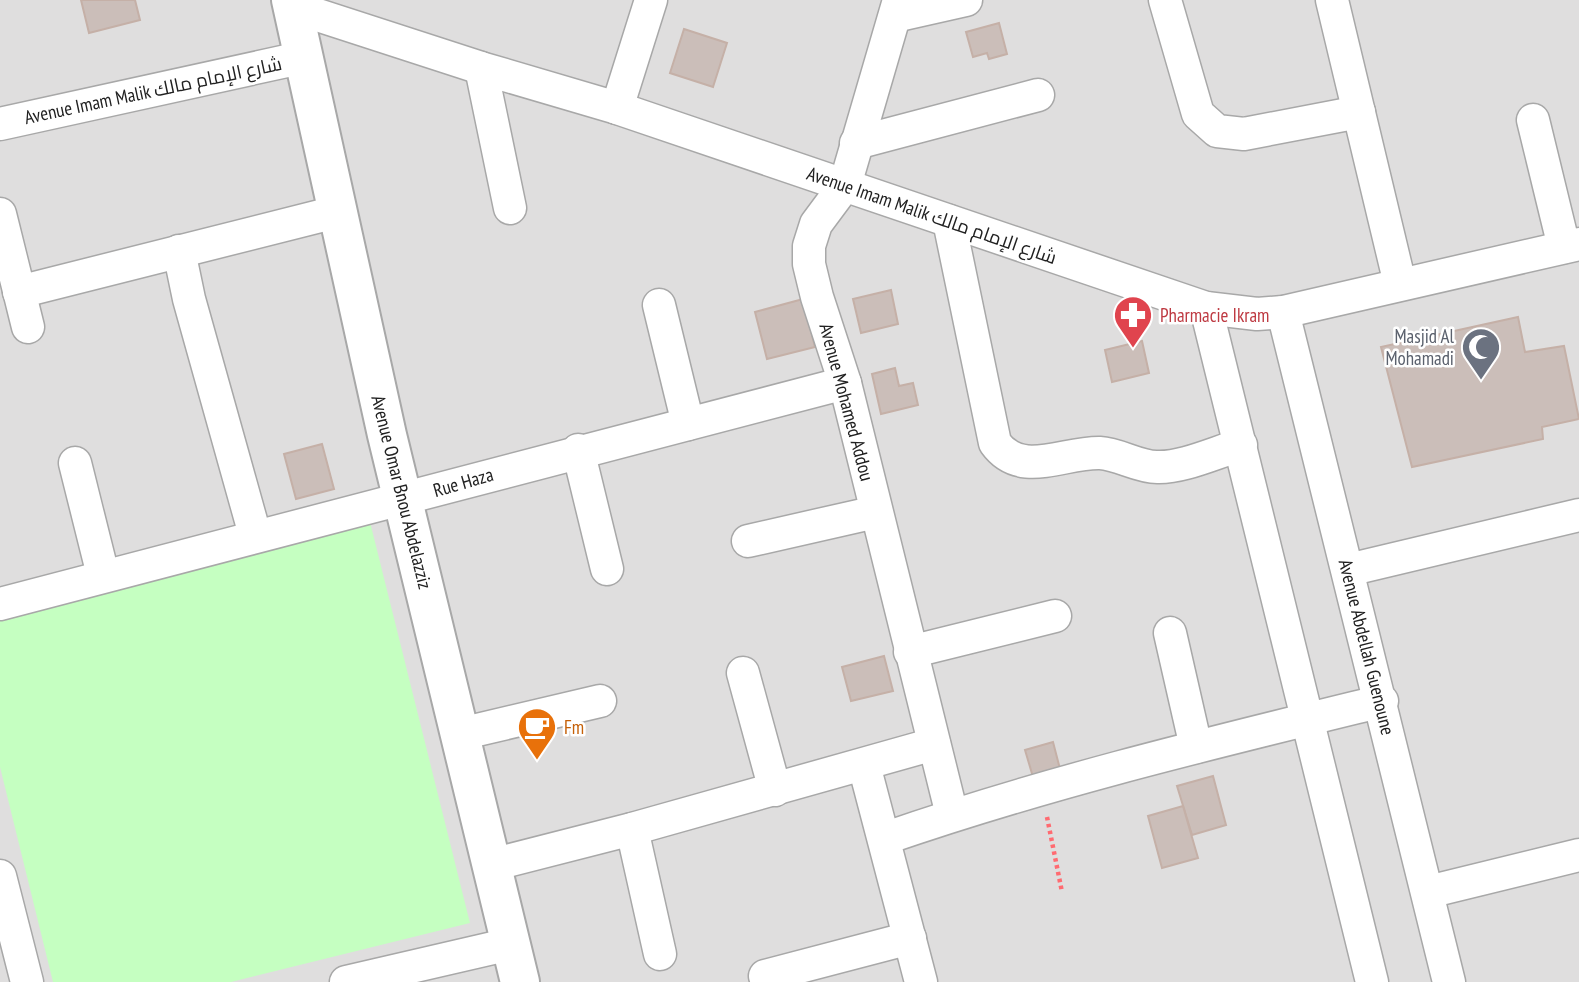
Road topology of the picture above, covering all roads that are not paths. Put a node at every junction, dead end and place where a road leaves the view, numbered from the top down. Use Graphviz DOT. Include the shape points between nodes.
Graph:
graph roads {
  1 [pos="651,0"];
  2 [pos="966,0"];
  3 [pos="1165,0"];
  4 [pos="1332,0"];
  5 [pos="292,4"];
  6 [pos="897,8"];
  7 [pos="305,57"];
  8 [pos="481,68"];
  9 [pos="1038,95"];
  10 [pos="617,108"];
  11 [pos="1359,112"];
  12 [pos="1533,120"];
  13 [pos="0,124"];
  14 [pos="856,143"];
  15 [pos="845,185"];
  16 [pos="510,208"];
  17 [pos="340,211"];
  18 [pos="0,214"];
  19 [pos="949,221"];
  20 [pos="1571,246"];
  21 [pos="180,251"];
  22 [pos="1400,284"];
  23 [pos="19,292"];
  24 [pos="659,305"];
  25 [pos="1206,308"];
  26 [pos="1283,312"];
  27 [pos="28,327"];
  28 [pos="845,383"];
  29 [pos="688,424"];
  30 [pos="1241,445"];
  31 [pos="578,450"];
  32 [pos="75,463"];
  33 [pos="404,499"];
  34 [pos="876,512"];
  35 [pos="1579,515"];
  36 [pos="255,535"];
  37 [pos="748,541"];
  38 [pos="607,569"];
  39 [pos="1348,570"];
  40 [pos="103,575"];
  41 [pos="0,604"];
  42 [pos="1055,616"];
  43 [pos="1170,633"];
  44 [pos="910,652"];
  45 [pos="743,673"];
  46 [pos="600,701"];
  47 [pos="1382,701"];
  48 [pos="1306,719"];
  49 [pos="460,734"];
  50 [pos="933,744"];
  51 [pos="1196,747"];
  52 [pos="864,765"];
  53 [pos="775,790"];
  54 [pos="952,815"];
  55 [pos="632,829"];
  56 [pos="886,838"];
  57 [pos="1579,855"];
  58 [pos="491,865"];
  59 [pos="0,876"];
  60 [pos="1429,892"];
  61 [pos="910,938"];
  62 [pos="510,944"];
  63 [pos="660,954"];
  64 [pos="765,975"];
  65 [pos="27,982"];
  66 [pos="346,982"];
  67 [pos="520,982"];
  68 [pos="921,982"];
  69 [pos="1372,982"];
  70 [pos="1449,982"];
  1 -- 10 [label="street"];
  2 -- 6 [label="street"];
  3 -- 11 [label="street" via="1198,114 1217,131 1244,134"];
  4 -- 11 [label="street"];
  5 -- 7 [label="street, Avenue Omar Bnou Abdelazziz"];
  5 -- 8 [label="street, Avenue Imam Malik شارع الإمام مالك"];
  6 -- 14 [label="street, Avenue Mohamed Addou"];
  7 -- 13 [label="street, Avenue Imam Malik شارع الإمام مالك"];
  7 -- 17 [label="street, Avenue Omar Bnou Abdelazziz"];
  8 -- 10 [label="street, Avenue Imam Malik شارع الإمام مالك"];
  8 -- 16 [label="street"];
  9 -- 14 [label="street"];
  10 -- 15 [label="street, Avenue Imam Malik شارع الإمام مالك"];
  11 -- 22 [label="street"];
  12 -- 20 [label="street"];
  14 -- 15 [label="street, Avenue Mohamed Addou"];
  15 -- 19 [label="street, Avenue Imam Malik شارع الإمام مالك"];
  15 -- 28 [label="street, Avenue Mohamed Addou" via="817,224 808,246 817,297"];
  17 -- 21 [label="street"];
  17 -- 33 [label="street, Avenue Omar Bnou Abdelazziz"];
  18 -- 23 [label="street"];
  19 -- 25 [label="street, Avenue Imam Malik شارع الإمام مالك"];
  19 -- 30 [label="street" via="995,443 1003,454 1026,463 1098,453 1158,467"];
  20 -- 22 [label="street, Avenue Imam Malik شارع الإمام مالك"];
  21 -- 23 [label="street"];
  21 -- 36 [label="street" via="189,299"];
  22 -- 26 [label="street, Avenue Imam Malik شارع الإمام مالك"];
  23 -- 27 [label="street"];
  24 -- 29 [label="street"];
  25 -- 26 [label="street, Avenue Imam Malik شارع الإمام مالك"];
  25 -- 30 [label="street"];
  26 -- 39 [label="street, Avenue Abdellah Guenoune"];
  28 -- 29 [label="street, Rue Haza"];
  28 -- 34 [label="street, Avenue Mohamed Addou"];
  29 -- 31 [label="street, Rue Haza"];
  30 -- 48 [label="street"];
  31 -- 33 [label="street, Rue Haza"];
  31 -- 38 [label="street"];
  32 -- 40 [label="street"];
  33 -- 36 [label="street, Rue Haza"];
  33 -- 49 [label="street, Avenue Omar Bnou Abdelazziz"];
  34 -- 37 [label="street"];
  34 -- 44 [label="street, Avenue Mohamed Addou"];
  35 -- 39 [label="street"];
  36 -- 40 [label="street, Rue Haza"];
  39 -- 47 [label="street, Avenue Abdellah Guenoune"];
  40 -- 41 [label="street, Rue Haza"];
  42 -- 44 [label="street"];
  43 -- 51 [label="street"];
  44 -- 50 [label="street, Avenue Mohamed Addou"];
  45 -- 53 [label="street"];
  46 -- 49 [label="street"];
  47 -- 48 [label="street"];
  47 -- 60 [label="street, Avenue Abdellah Guenoune"];
  48 -- 51 [label="street"];
  48 -- 69 [label="street"];
  49 -- 58 [label="street, Avenue Omar Bnou Abdelazziz"];
  50 -- 52 [label="street"];
  50 -- 54 [label="street, Avenue Mohamed Addou"];
  51 -- 54 [label="street"];
  52 -- 53 [label="street"];
  52 -- 56 [label="street"];
  53 -- 55 [label="street"];
  54 -- 56 [label="street"];
  55 -- 58 [label="street"];
  55 -- 63 [label="street"];
  56 -- 61 [label="street"];
  57 -- 60 [label="street"];
  58 -- 62 [label="street, Avenue Omar Bnou Abdelazziz"];
  59 -- 65 [label="street"];
  60 -- 70 [label="street, Avenue Abdellah Guenoune"];
  61 -- 64 [label="street"];
  61 -- 68 [label="street"];
  62 -- 66 [label="street"];
  62 -- 67 [label="street, Avenue Omar Bnou Abdelazziz"];
}
